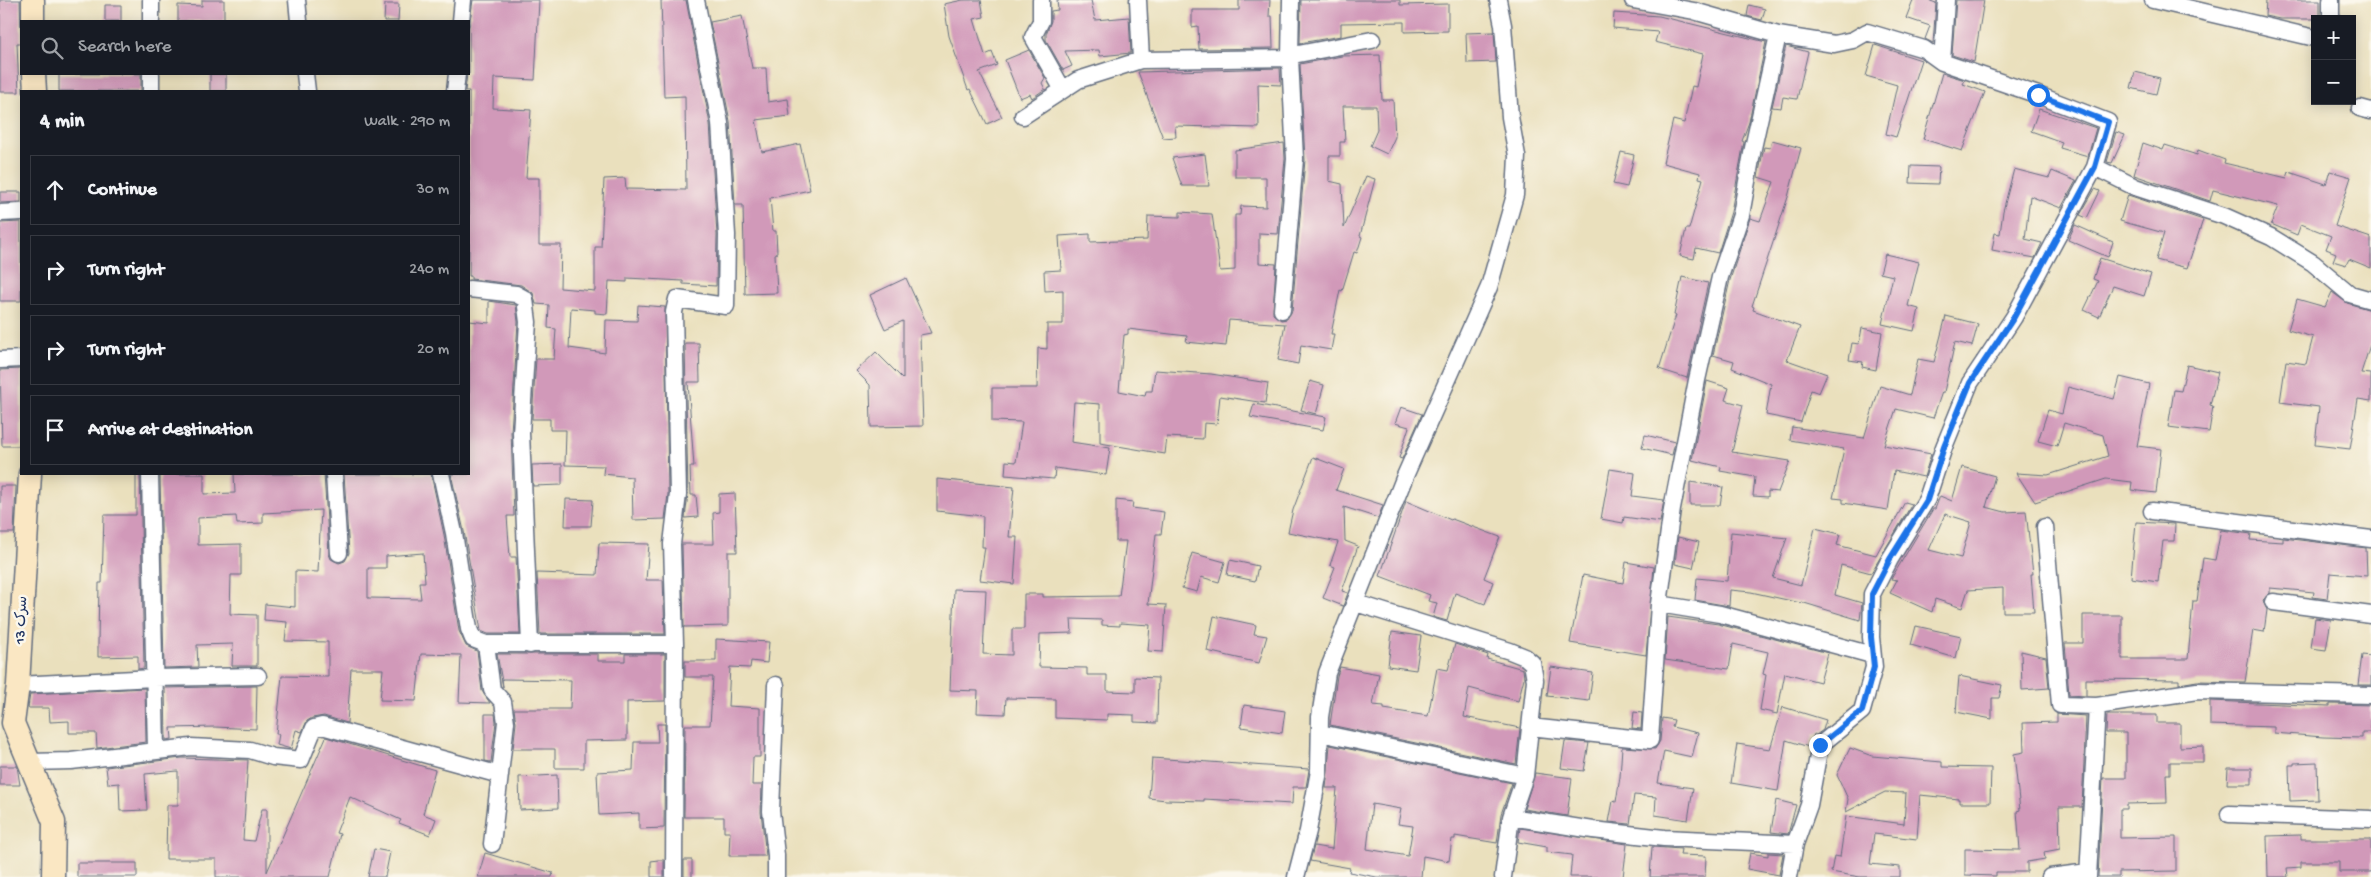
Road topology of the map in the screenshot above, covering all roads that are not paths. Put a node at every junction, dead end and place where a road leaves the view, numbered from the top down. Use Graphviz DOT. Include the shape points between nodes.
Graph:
graph roads {
  1 [pos="33,0"];
  2 [pos="151,0"];
  3 [pos="297,0"];
  4 [pos="463,0"];
  5 [pos="696,0"];
  6 [pos="1041,0"];
  7 [pos="1138,0"];
  8 [pos="1291,0"];
  9 [pos="1498,0"];
  10 [pos="1633,0"];
  11 [pos="1946,0"];
  12 [pos="2154,0"];
  13 [pos="2331,0"];
  14 [pos="2331,15"];
  15 [pos="33,20"];
  16 [pos="151,20"];
  17 [pos="299,20"];
  18 [pos="461,20"];
  19 [pos="1778,35"];
  20 [pos="2311,37"];
  21 [pos="1372,40"];
  22 [pos="1290,58"];
  23 [pos="1141,60"];
  24 [pos="1942,62"];
  25 [pos="34,75"];
  26 [pos="151,75"];
  27 [pos="305,75"];
  28 [pos="457,75"];
  29 [pos="35,90"];
  30 [pos="151,90"];
  31 [pos="307,90"];
  32 [pos="455,90"];
  33 [pos="1063,90"];
  34 [pos="1023,116"];
  35 [pos="2095,167"];
  36 [pos="20,212"];
  37 [pos="0,213"];
  38 [pos="470,289"];
  39 [pos="2371,300"];
  40 [pos="1282,310"];
  41 [pos="20,359"];
  42 [pos="0,360"];
  43 [pos="30,475"];
  44 [pos="150,475"];
  45 [pos="334,475"];
  46 [pos="441,475"];
  47 [pos="2152,511"];
  48 [pos="2045,527"];
  49 [pos="2371,539"];
  50 [pos="339,554"];
  51 [pos="2273,602"];
  52 [pos="1356,603"];
  53 [pos="1659,604"];
  54 [pos="2371,615"];
  55 [pos="486,644"];
  56 [pos="675,644"];
  57 [pos="530,645"];
  58 [pos="1872,655"];
  59 [pos="258,676"];
  60 [pos="154,678"];
  61 [pos="776,685"];
  62 [pos="18,686"];
  63 [pos="2371,695"];
  64 [pos="2097,706"];
  65 [pos="6,723"];
  66 [pos="1530,727"];
  67 [pos="1320,733"];
  68 [pos="156,750"];
  69 [pos="30,762"];
  70 [pos="500,775"];
  71 [pos="1525,776"];
  72 [pos="2229,814"];
  73 [pos="1511,817"];
  74 [pos="2371,819"];
  75 [pos="492,844"];
  76 [pos="1795,844"];
  77 [pos="2088,875"];
  78 [pos="53,877"];
  79 [pos="674,877"];
  80 [pos="776,877"];
  81 [pos="1296,877"];
  82 [pos="1503,877"];
  83 [pos="1789,877"];
  84 [pos="2050,877"];
  1 -- 15 [label="street"];
  2 -- 16 [label="street"];
  3 -- 17 [label="street"];
  4 -- 18 [label="street"];
  5 -- 56 [label="street" via="720,123 727,236 726,306 677,299 674,312 678,494 672,544"];
  6 -- 33 [label="street" via="1041,21 1033,38"];
  7 -- 23 [label="street"];
  8 -- 22 [label="street"];
  9 -- 52 [label="street" via="1517,156 1515,195 1489,287 1405,476"];
  10 -- 19 [label="street" via="1694,11"];
  11 -- 24 [label="street"];
  12 -- 20 [label="street"];
  13 -- 14 [label="street"];
  19 -- 24 [label="street" via="1834,44 1853,40 1867,32 1924,50"];
  19 -- 53 [label="street" via="1741,215 1720,278 1697,380 1672,509"];
  21 -- 22 [label="street"];
  22 -- 23 [label="street"];
  22 -- 40 [label="street" via="1295,159"];
  23 -- 33 [label="street" via="1078,80"];
  24 -- 35 [label="street" via="2108,122"];
  25 -- 29 [label="street"];
  26 -- 30 [label="street"];
  27 -- 31 [label="street"];
  28 -- 32 [label="street"];
  33 -- 34 [label="street"];
  35 -- 39 [label="street" via="2135,187 2224,216 2271,237 2313,263 2350,294"];
  35 -- 58 [label="street" via="2014,317 1970,383 1927,500 1872,594"];
  36 -- 37 [label="street"];
  38 -- 57 [label="street" via="516,294 525,299 528,322 521,433"];
  41 -- 42 [label="street"];
  43 -- 62 [label="street, سرک 13"];
  44 -- 60 [label="street"];
  45 -- 50 [label="street"];
  46 -- 55 [label="street" via="469,629 473,639"];
  47 -- 49 [label="street"];
  48 -- 64 [label="street" via="2060,705"];
  51 -- 54 [label="street"];
  52 -- 66 [label="street" via="1525,657 1532,663 1535,680"];
  52 -- 67 [label="street" via="1327,674"];
  53 -- 58 [label="street" via="1720,614"];
  53 -- 66 [label="street" via="1650,740"];
  55 -- 57 [label="street"];
  55 -- 70 [label="street" via="492,690 503,702 506,722"];
  56 -- 57 [label="street"];
  56 -- 79 [label="street"];
  58 -- 76 [label="street" via="1874,667 1862,711 1820,745 1809,806"];
  59 -- 60 [label="street"];
  60 -- 62 [label="street"];
  60 -- 68 [label="street"];
  61 -- 80 [label="street" via="771,811"];
  62 -- 65 [label="street, سرک 13"];
  63 -- 64 [label="street" via="2197,691"];
  64 -- 77 [label="street"];
  65 -- 69 [label="street, سرک 13"];
  66 -- 71 [label="street"];
  67 -- 71 [label="street"];
  67 -- 81 [label="street" via="1320,771"];
  68 -- 69 [label="street" via="72,761"];
  68 -- 70 [label="street" via="191,747 250,750 300,760 314,728 322,726"];
  69 -- 78 [label="street, سرک 13" via="54,822"];
  70 -- 75 [label="street"];
  71 -- 73 [label="street"];
  72 -- 74 [label="street"];
  73 -- 76 [label="street" via="1664,838"];
  73 -- 82 [label="street"];
  76 -- 83 [label="street"];
  77 -- 84 [label="street"];
}
